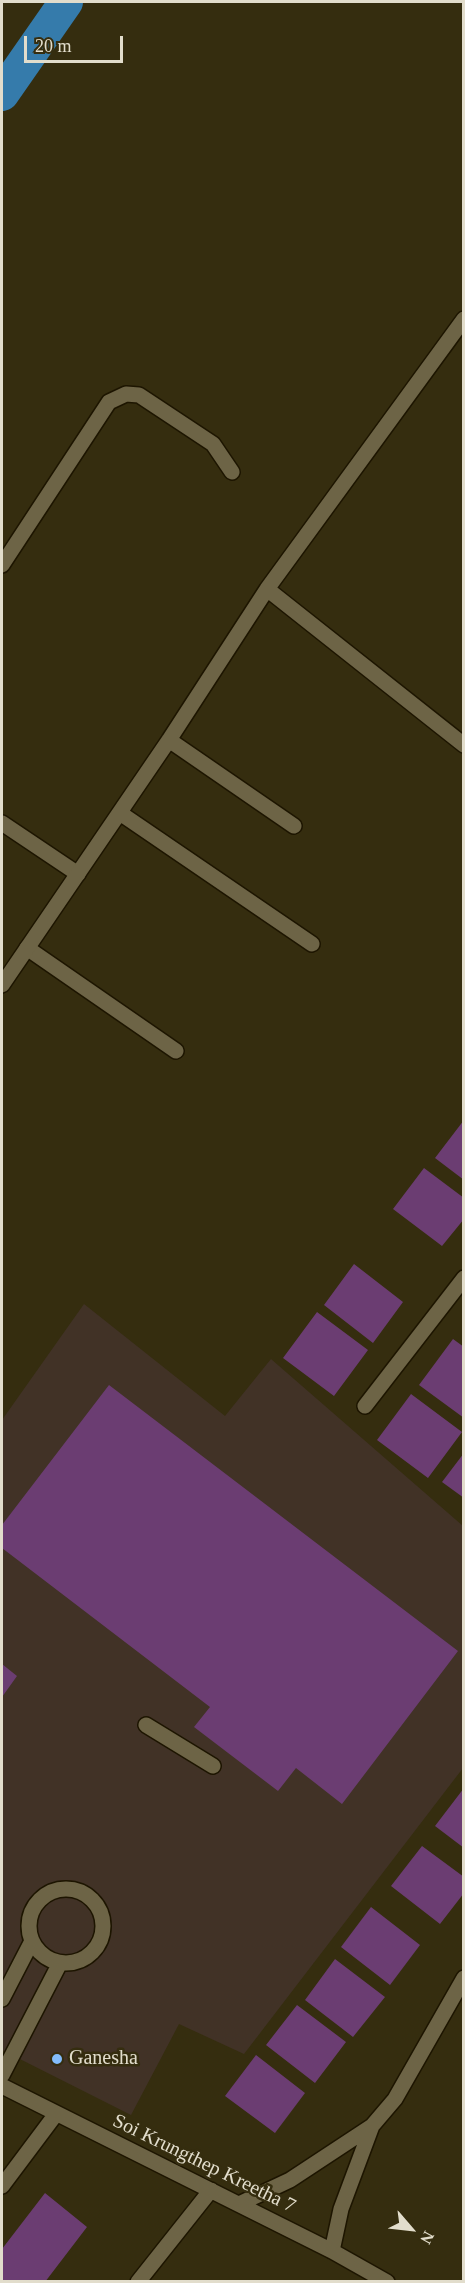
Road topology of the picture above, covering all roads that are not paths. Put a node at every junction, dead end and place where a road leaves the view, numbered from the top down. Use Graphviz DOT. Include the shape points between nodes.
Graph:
graph roads {
  1 [pos="464,319"];
  2 [pos="232,472"];
  3 [pos="2,566"];
  4 [pos="267,589"];
  5 [pos="169,740"];
  6 [pos="464,745"];
  7 [pos="120,813"];
  8 [pos="2,824"];
  9 [pos="294,826"];
  10 [pos="78,874"];
  11 [pos="312,944"];
  12 [pos="27,948"];
  13 [pos="2,985"];
  14 [pos="176,1051"];
  15 [pos="464,1278"];
  16 [pos="458,1296"];
  17 [pos="365,1406"];
  18 [pos="146,1725"];
  19 [pos="213,1766"];
  20 [pos="32,1941"];
  21 [pos="60,1963"];
  22 [pos="464,1978"];
  23 [pos="2,1999"];
  24 [pos="2,2075"];
  25 [pos="2,2086"];
  26 [pos="56,2114"];
  27 [pos="372,2126"];
  28 [pos="2,2186"];
  29 [pos="211,2190"];
  30 [pos="239,2204"];
  31 [pos="332,2251"];
  32 [pos="138,2282"];
  33 [pos="387,2282"];
  1 -- 4 [label="street"];
  2 -- 3 [label="street" via="213,444 140,395 126,394 109,402"];
  4 -- 5 [label="street"];
  4 -- 6 [label="street"];
  5 -- 7 [label="street"];
  5 -- 9 [label="street"];
  7 -- 10 [label="street"];
  7 -- 11 [label="street"];
  8 -- 10 [label="street"];
  10 -- 12 [label="street"];
  12 -- 13 [label="street"];
  12 -- 14 [label="street"];
  15 -- 16 [label="street"];
  16 -- 17 [label="street"];
  18 -- 19 [label="street"];
  20 -- 21 [label="street" via="39,1952"];
  20 -- 21 [label="street" via="30,1918 43,1898 66,1889 88,1897 102,1917 100,1940 84,1958"];
  20 -- 23 [label="street"];
  21 -- 24 [label="street"];
  22 -- 27 [label="street" via="395,2099"];
  25 -- 26 [label="street, Soi Krungthep Kreetha 7"];
  26 -- 28 [label="street"];
  26 -- 29 [label="street, Soi Krungthep Kreetha 7"];
  27 -- 30 [label="street" via="290,2180"];
  27 -- 31 [label="street" via="341,2209"];
  29 -- 30 [label="street, Soi Krungthep Kreetha 7"];
  29 -- 32 [label="street"];
  30 -- 31 [label="street, Soi Krungthep Kreetha 7"];
  31 -- 33 [label="street, Soi Krungthep Kreetha 7"];
}
